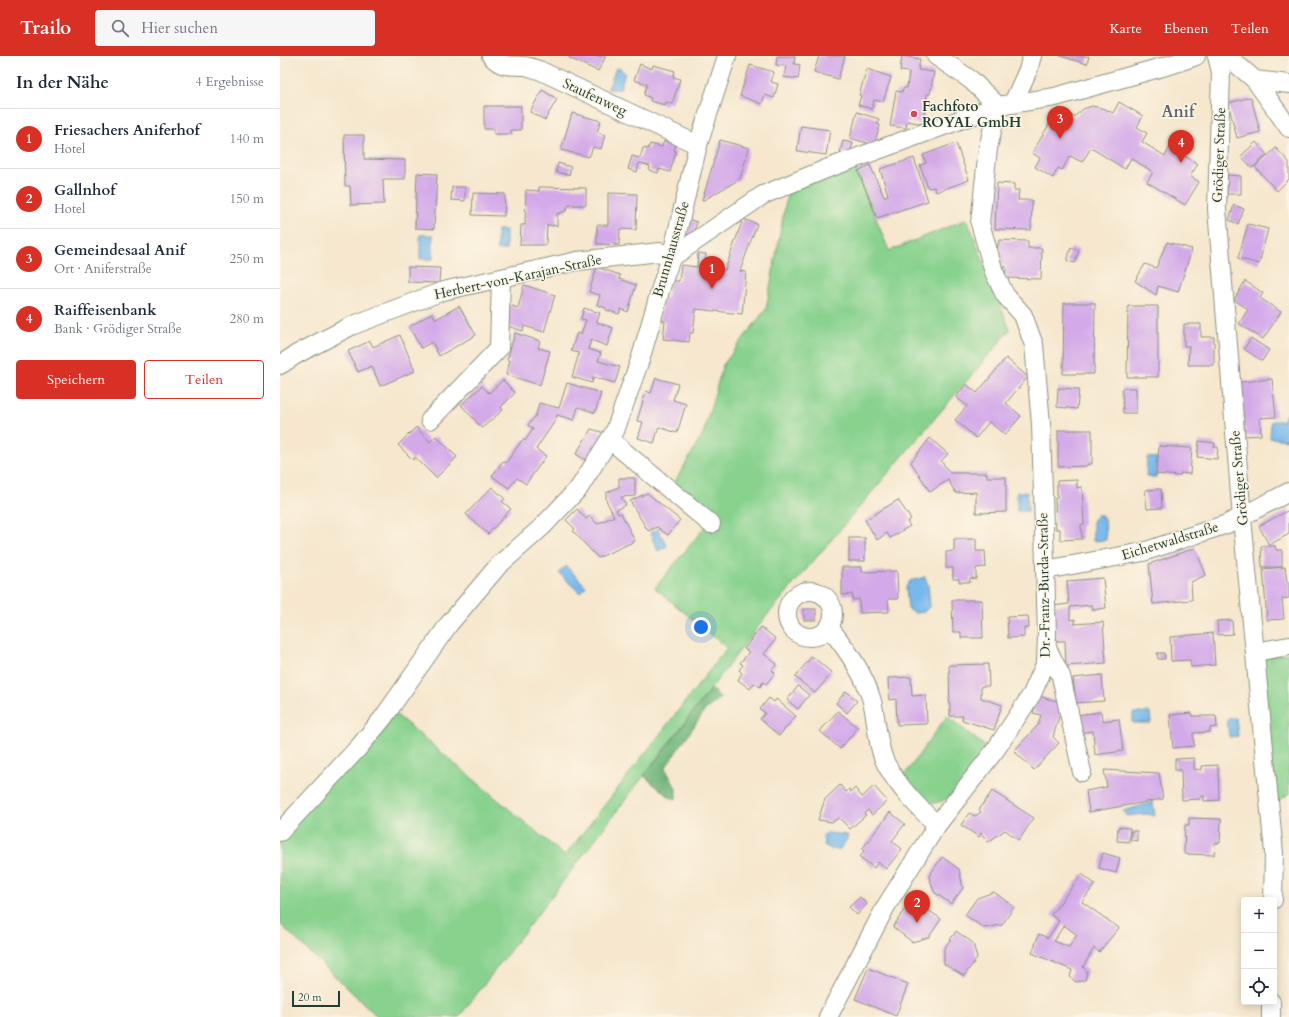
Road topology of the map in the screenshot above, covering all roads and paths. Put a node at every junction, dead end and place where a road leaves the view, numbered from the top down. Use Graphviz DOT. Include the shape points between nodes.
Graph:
graph roads {
  1 [pos="492,56"];
  2 [pos="727,56"];
  3 [pos="936,56"];
  4 [pos="1032,56"];
  5 [pos="1196,56"];
  6 [pos="1217,56"];
  7 [pos="1227,56"];
  8 [pos="1256,80"];
  9 [pos="1289,84"];
  10 [pos="1005,104"];
  11 [pos="1289,128"];
  12 [pos="698,145"];
  13 [pos="672,258"];
  14 [pos="501,279"];
  15 [pos="280,365"];
  16 [pos="430,420"];
  17 [pos="610,440"];
  18 [pos="1289,492"];
  19 [pos="1242,518"];
  20 [pos="711,524"];
  21 [pos="1045,570"];
  22 [pos="829,627"];
  23 [pos="1289,646"];
  24 [pos="1047,648"];
  25 [pos="1255,652"];
  26 [pos="1082,772"];
  27 [pos="937,825"];
  28 [pos="280,832"];
  29 [pos="1273,897"];
  30 [pos="1271,1005"];
  31 [pos="828,1017"];
  32 [pos="1271,1017"];
  1 -- 12 [label="street, Staufenweg" via="498,63 539,70"];
  2 -- 12 [label="street, Brunnhausstraße"];
  3 -- 10 [label="street"];
  4 -- 10 [label="street, Dr.-Franz-Burda-Straße" via="1028,70"];
  5 -- 10 [label="street" via="1055,97"];
  6 -- 19 [label="street, Grödiger Straße" via="1221,72 1217,209"];
  7 -- 8 [label="street"];
  8 -- 9 [label="street"];
  8 -- 11 [label="street"];
  10 -- 13 [label="street" via="763,195"];
  10 -- 21 [label="street, Dr.-Franz-Burda-Straße" via="988,148 980,223 994,272 1005,295 1023,315 1034,345 1041,424"];
  12 -- 13 [label="street, Brunnhausstraße"];
  13 -- 14 [label="street, Herbert-von-Karajan-Straße" via="660,252 577,262"];
  13 -- 17 [label="street, Brunnhausstraße"];
  14 -- 15 [label="street, Herbert-von-Karajan-Straße" via="443,291 352,326"];
  14 -- 16 [label="street" via="499,348"];
  17 -- 20 [label="street"];
  17 -- 28 [label="street, Brunnhausstraße" via="579,488 542,527 498,566 449,624 383,718"];
  18 -- 19 [label="street, Eichetwaldstraße"];
  19 -- 21 [label="street, Eichetwaldstraße" via="1143,552"];
  19 -- 25 [label="street, Grödiger Straße"];
  21 -- 24 [label="street, Dr.-Franz-Burda-Straße"];
  22 -- 27 [label="street" via="861,674 866,686 872,701 885,763 912,801"];
  23 -- 25 [label="street"];
  24 -- 26 [label="street" via="1061,676"];
  24 -- 27 [label="street, Dr.-Franz-Burda-Straße" via="1046,662 1032,694 996,749"];
  25 -- 29 [label="street, Grödiger Straße" via="1274,853"];
  27 -- 31 [label="street, Dr.-Franz-Burda-Straße" via="886,906"];
  30 -- 32 [label="street"];
}
